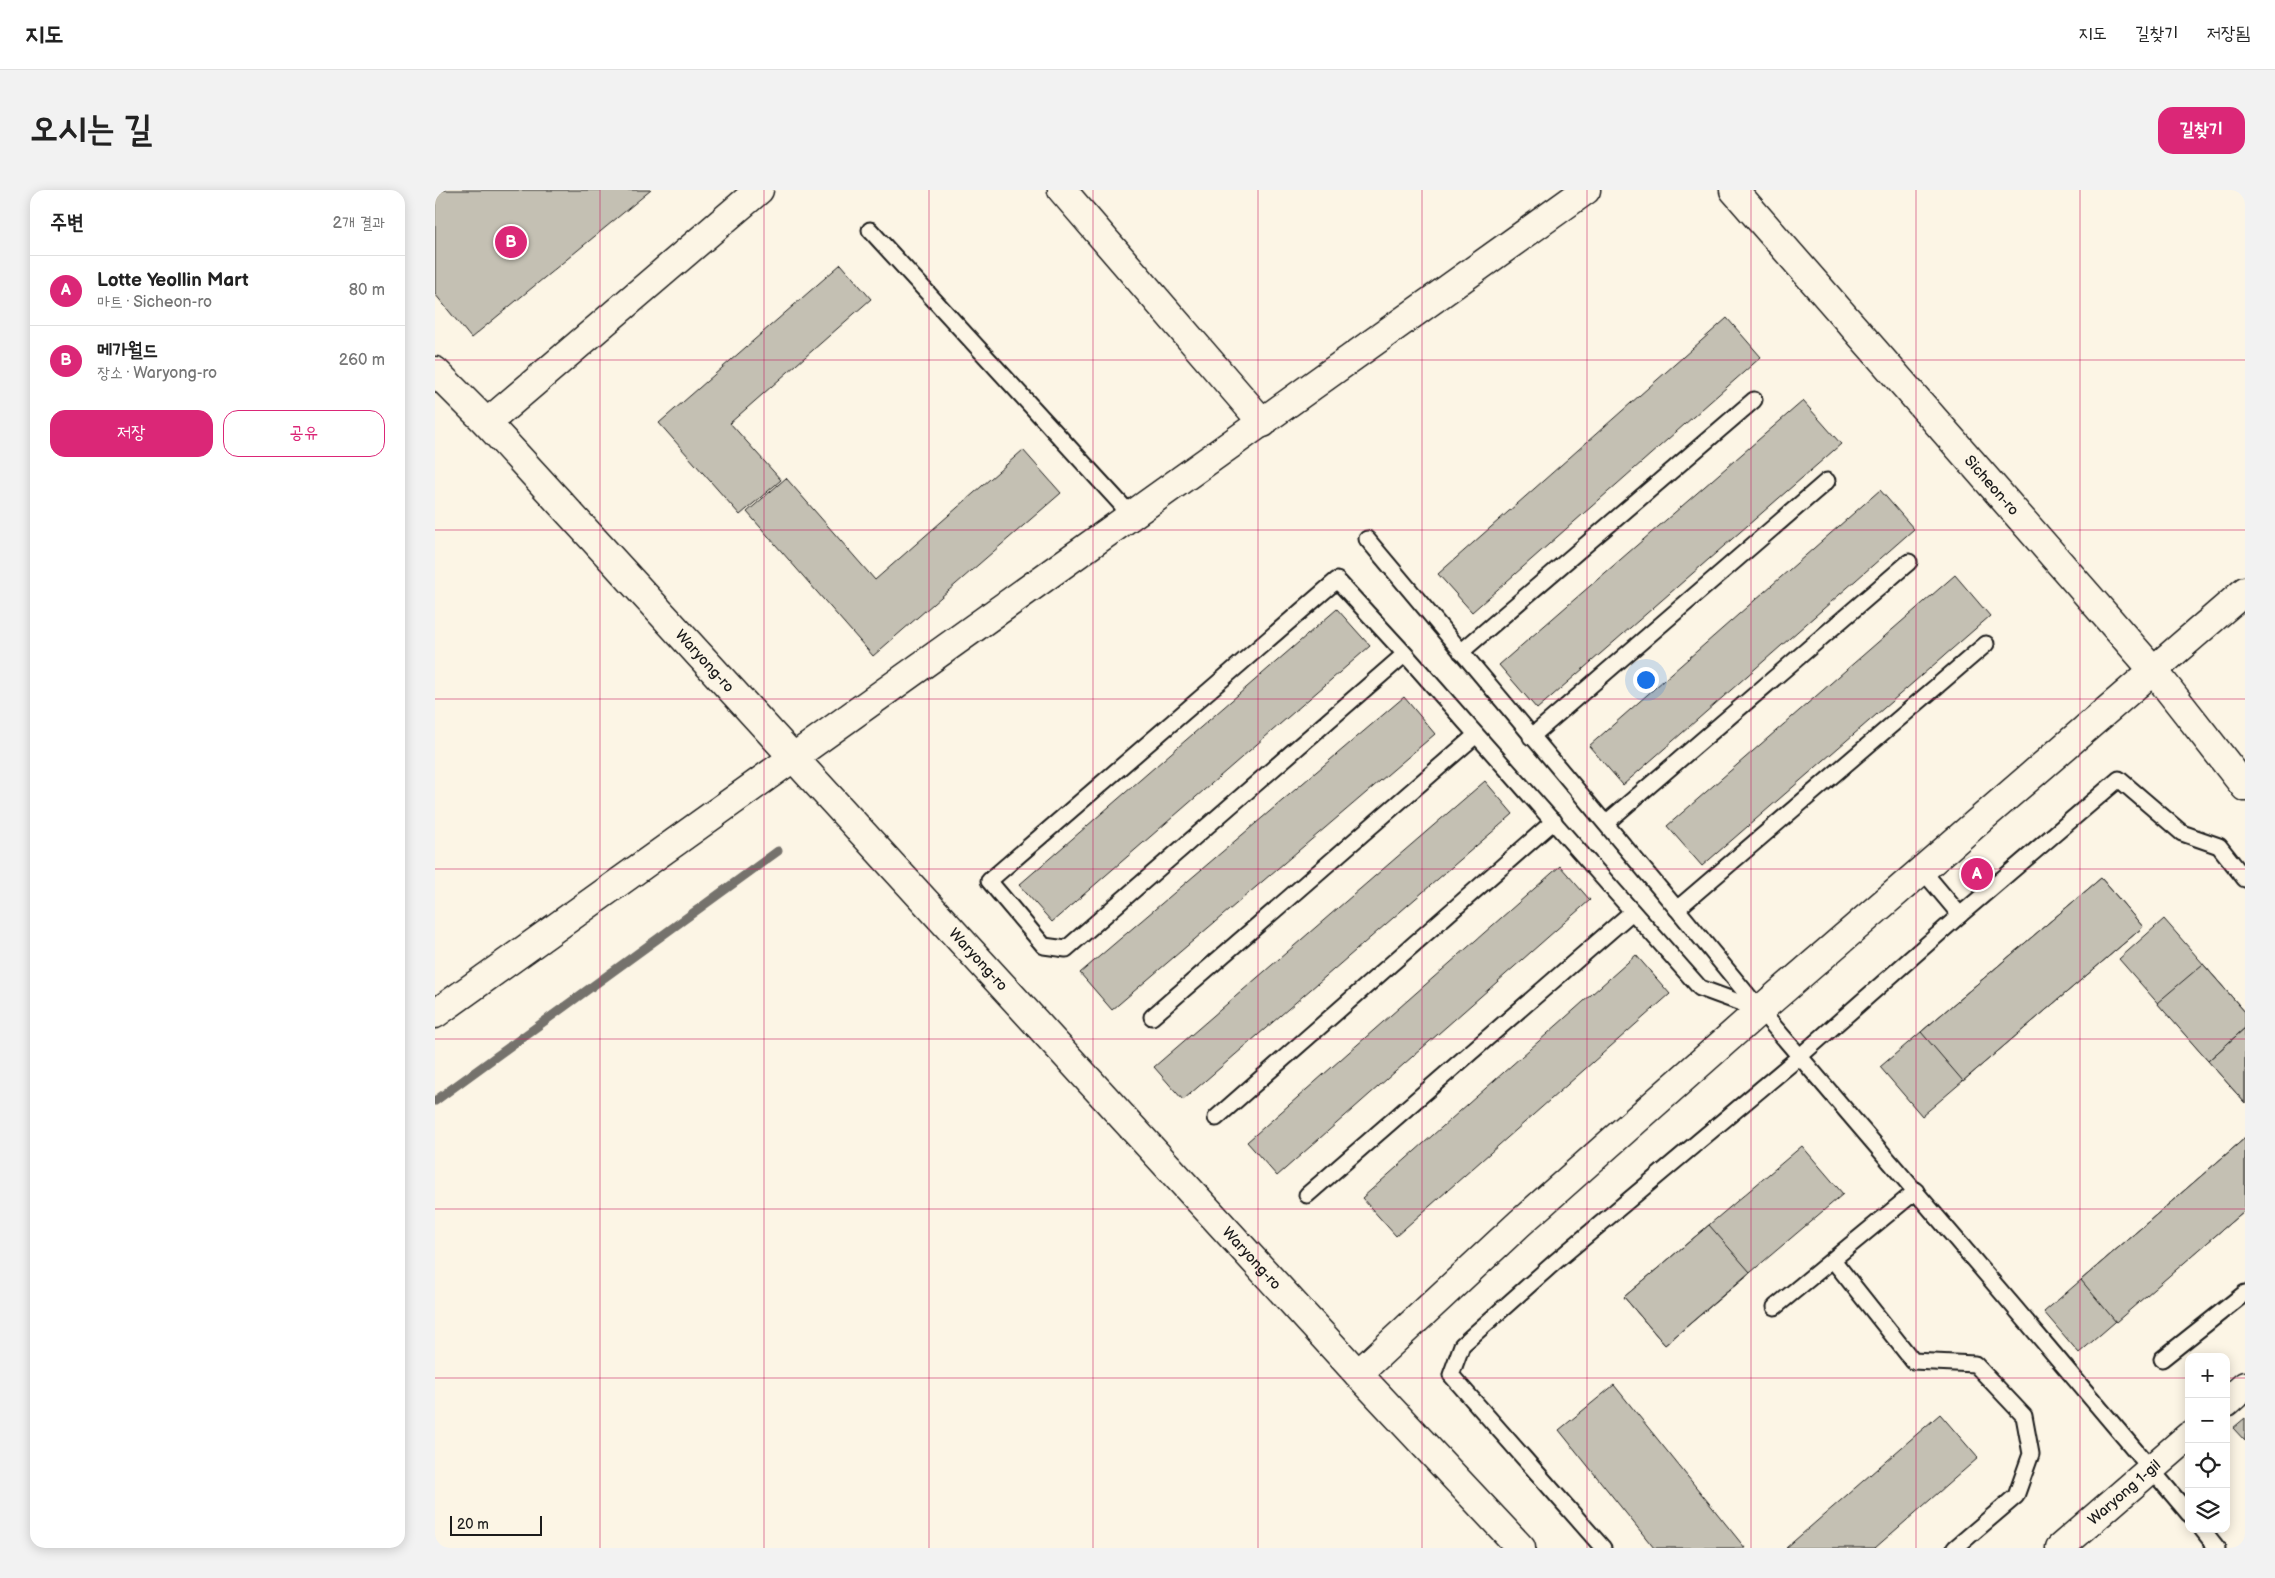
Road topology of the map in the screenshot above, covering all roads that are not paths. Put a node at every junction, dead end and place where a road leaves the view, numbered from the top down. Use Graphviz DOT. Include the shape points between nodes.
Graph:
graph roads {
  1 [pos="759,190"];
  2 [pos="1062,190"];
  3 [pos="1586,190"];
  4 [pos="1734,190"];
  5 [pos="870,230"];
  6 [pos="435,371"];
  7 [pos="1754,400"];
  8 [pos="487,423"];
  9 [pos="1263,423"];
  10 [pos="1827,481"];
  11 [pos="1132,516"];
  12 [pos="1367,539"];
  13 [pos="1909,562"];
  14 [pos="2245,591"];
  15 [pos="1986,644"];
  16 [pos="1461,652"];
  17 [pos="1405,654"];
  18 [pos="2154,671"];
  19 [pos="1476,735"];
  20 [pos="1531,736"];
  21 [pos="794,757"];
  22 [pos="2245,787"];
  23 [pos="1554,821"];
  24 [pos="1606,823"];
  25 [pos="1923,871"];
  26 [pos="2245,879"];
  27 [pos="1677,909"];
  28 [pos="1632,912"];
  29 [pos="1960,915"];
  30 [pos="1760,1010"];
  31 [pos="435,1014"];
  32 [pos="1152,1017"];
  33 [pos="1799,1057"];
  34 [pos="1217,1118"];
  35 [pos="1916,1192"];
  36 [pos="1307,1195"];
  37 [pos="1833,1260"];
  38 [pos="2245,1293"];
  39 [pos="1775,1308"];
  40 [pos="2161,1359"];
  41 [pos="1358,1374"];
  42 [pos="2245,1386"];
  43 [pos="2230,1399"];
  44 [pos="2185,1439"];
  45 [pos="2151,1469"];
  46 [pos="2185,1509"];
  47 [pos="2205,1533"];
  48 [pos="1521,1548"];
  49 [pos="1603,1548"];
  50 [pos="1955,1548"];
  51 [pos="2060,1548"];
  52 [pos="2217,1548"];
  1 -- 8 [label="street"];
  2 -- 9 [label="street"];
  3 -- 9 [label="street"];
  4 -- 18 [label="street, Sicheon-ro"];
  5 -- 11 [label="lane"];
  6 -- 8 [label="street, Waryong-ro"];
  7 -- 16 [label="lane"];
  8 -- 21 [label="street, Waryong-ro"];
  9 -- 11 [label="street"];
  10 -- 20 [label="lane"];
  11 -- 21 [label="street"];
  12 -- 16 [label="lane"];
  13 -- 24 [label="lane"];
  14 -- 18 [label="street"];
  15 -- 27 [label="lane"];
  16 -- 20 [label="lane"];
  17 -- 17 [label="lane" via="1066,949 1044,946 989,882 1337,580"];
  17 -- 19 [label="lane"];
  18 -- 22 [label="street, Sicheon-ro"];
  18 -- 25 [label="street"];
  19 -- 23 [label="lane"];
  19 -- 32 [label="lane"];
  20 -- 24 [label="lane"];
  21 -- 31 [label="street"];
  21 -- 41 [label="street, Waryong-ro"];
  23 -- 28 [label="lane"];
  23 -- 34 [label="lane"];
  24 -- 27 [label="lane"];
  25 -- 29 [label="lane"];
  25 -- 30 [label="street"];
  26 -- 29 [label="lane" via="2219,846 2182,832 2119,779"];
  27 -- 30 [label="lane"];
  28 -- 30 [label="lane" via="1700,988"];
  28 -- 36 [label="lane"];
  29 -- 33 [label="lane"];
  30 -- 33 [label="lane"];
  30 -- 41 [label="street" via="1520,1222"];
  33 -- 35 [label="lane"];
  33 -- 49 [label="lane" via="1555,1262 1462,1345 1451,1375"];
  35 -- 37 [label="lane"];
  35 -- 45 [label="lane"];
  37 -- 39 [label="lane"];
  37 -- 50 [label="lane" via="1913,1361 1975,1364 2024,1416 2031,1454 2016,1496"];
  38 -- 40 [label="lane"];
  41 -- 48 [label="street, Waryong-ro"];
  42 -- 43 [label="street"];
  44 -- 45 [label="street, Waryong 1-gil"];
  45 -- 46 [label="lane"];
  45 -- 51 [label="street, Waryong 1-gil"];
  47 -- 52 [label="lane"];
}
